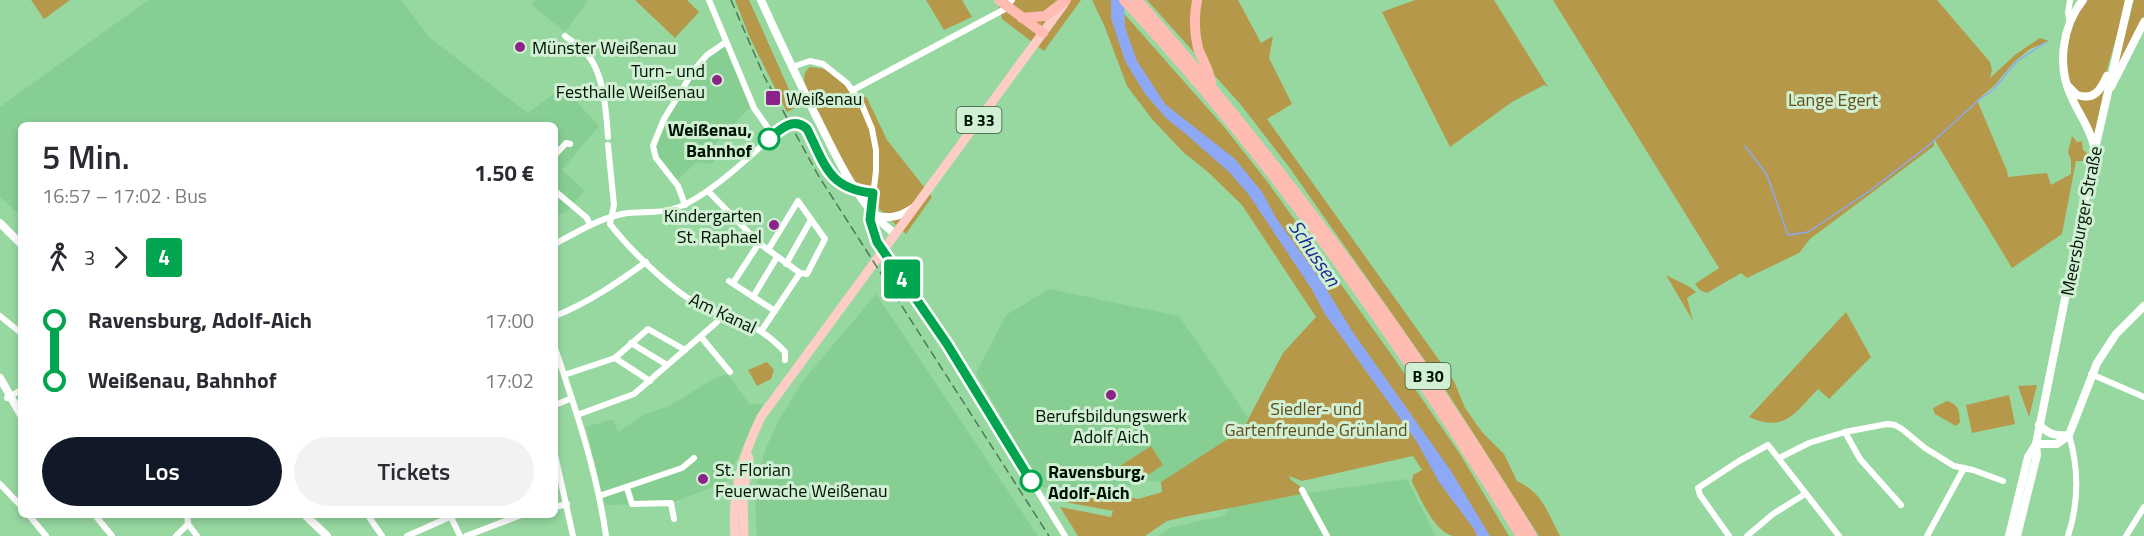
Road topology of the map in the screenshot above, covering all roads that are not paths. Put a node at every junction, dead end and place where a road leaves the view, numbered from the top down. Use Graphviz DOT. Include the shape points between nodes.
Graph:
graph roads {
  1 [pos="710,0"];
  2 [pos="761,0"];
  3 [pos="999,0"];
  4 [pos="1012,0"];
  5 [pos="1066,0"];
  6 [pos="1124,0"];
  7 [pos="1137,0"];
  8 [pos="1197,0"];
  9 [pos="2070,0"];
  10 [pos="2083,0"];
  11 [pos="2129,0"];
  12 [pos="1022,18"];
  13 [pos="2144,21"];
  14 [pos="2070,22"];
  15 [pos="1043,33"];
  16 [pos="565,36"];
  17 [pos="726,42"];
  18 [pos="2115,61"];
  19 [pos="792,67"];
  20 [pos="1211,85"];
  21 [pos="2067,85"];
  22 [pos="853,90"];
  23 [pos="2106,94"];
  24 [pos="608,137"];
  25 [pos="570,144"];
  26 [pos="608,145"];
  27 [pos="2094,149"];
  28 [pos="558,152"];
  29 [pos="708,191"];
  30 [pos="558,194"];
  31 [pos="685,205"];
  32 [pos="914,207"];
  33 [pos="875,215"];
  34 [pos="612,217"];
  35 [pos="811,220"];
  36 [pos="0,223"];
  37 [pos="590,225"];
  38 [pos="895,234"];
  39 [pos="18,241"];
  40 [pos="558,242"];
  41 [pos="759,243"];
  42 [pos="768,250"];
  43 [pos="777,257"];
  44 [pos="646,262"];
  45 [pos="786,264"];
  46 [pos="800,273"];
  47 [pos="753,297"];
  48 [pos="2144,306"];
  49 [pos="775,311"];
  50 [pos="558,315"];
  51 [pos="721,315"];
  52 [pos="0,316"];
  53 [pos="762,330"];
  54 [pos="18,331"];
  55 [pos="700,337"];
  56 [pos="631,343"];
  57 [pos="685,350"];
  58 [pos="558,357"];
  59 [pos="615,358"];
  60 [pos="785,360"];
  61 [pos="667,365"];
  62 [pos="730,372"];
  63 [pos="2091,374"];
  64 [pos="564,375"];
  65 [pos="0,378"];
  66 [pos="650,381"];
  67 [pos="18,392"];
  68 [pos="2144,397"];
  69 [pos="9,398"];
  70 [pos="572,398"];
  71 [pos="558,404"];
  72 [pos="771,404"];
  73 [pos="18,410"];
  74 [pos="577,415"];
  75 [pos="2039,425"];
  76 [pos="1845,432"];
  77 [pos="2068,435"];
  78 [pos="2036,444"];
  79 [pos="694,458"];
  80 [pos="1779,458"];
  81 [pos="1964,468"];
  82 [pos="558,473"];
  83 [pos="2003,481"];
  84 [pos="0,484"];
  85 [pos="627,488"];
  86 [pos="1302,490"];
  87 [pos="1805,494"];
  88 [pos="599,496"];
  89 [pos="18,503"];
  90 [pos="567,504"];
  91 [pos="1901,505"];
  92 [pos="558,506"];
  93 [pos="2144,507"];
  94 [pos="31,518"];
  95 [pos="97,518"];
  96 [pos="187,518"];
  97 [pos="308,518"];
  98 [pos="370,518"];
  99 [pos="446,518"];
  100 [pos="451,518"];
  101 [pos="513,518"];
  102 [pos="674,519"];
  103 [pos="188,524"];
  104 [pos="45,536"];
  105 [pos="112,536"];
  106 [pos="176,536"];
  107 [pos="197,536"];
  108 [pos="327,536"];
  109 [pos="382,536"];
  110 [pos="407,536"];
  111 [pos="460,536"];
  112 [pos="466,536"];
  113 [pos="573,536"];
  114 [pos="606,536"];
  115 [pos="735,536"];
  116 [pos="744,536"];
  117 [pos="1065,536"];
  118 [pos="1327,536"];
  119 [pos="1521,536"];
  120 [pos="1532,536"];
  121 [pos="1729,536"];
  122 [pos="1747,536"];
  123 [pos="1839,536"];
  124 [pos="1927,536"];
  125 [pos="2009,536"];
  126 [pos="2017,536"];
  127 [pos="2068,536"];
  128 [pos="2126,536"];
  1 -- 17 [label="street"];
  2 -- 19 [label="street"];
  3 -- 12 [label="highway"];
  4 -- 22 [label="street" via="1005,9"];
  5 -- 12 [label="highway" via="1045,16"];
  5 -- 15 [label="main road, B 33"];
  6 -- 119 [label="highway, B 30" via="1225,116 1346,274"];
  7 -- 20 [label="highway, B 30"];
  8 -- 20 [label="highway" via="1196,35"];
  9 -- 14 [label="street"];
  10 -- 14 [label="street"];
  11 -- 18 [label="street, Meersburger Straße"];
  12 -- 15 [label="highway"];
  13 -- 23 [label="street"];
  14 -- 21 [label="street" via="2064,50"];
  15 -- 32 [label="main road, B 33"];
  16 -- 24 [label="street" via="593,64 606,104"];
  17 -- 29 [label="street" via="754,108 773,135"];
  17 -- 31 [label="street" via="694,70 664,118 653,146 656,158 678,186"];
  18 -- 21 [label="street" via="2100,90 2091,97 2080,96"];
  18 -- 23 [label="street, Meersburger Straße"];
  19 -- 22 [label="street" via="810,61 823,64"];
  19 -- 33 [label="street" via="851,184"];
  20 -- 120 [label="highway, B 30" via="1310,211 1408,346"];
  21 -- 27 [label="street" via="2087,123"];
  22 -- 117 [label="street" via="874,136 876,165 870,220 877,242 947,344"];
  23 -- 27 [label="street, Meersburger Straße"];
  25 -- 28 [label="street" via="566,143"];
  26 -- 34 [label="street"];
  27 -- 75 [label="street, Meersburger Straße"];
  29 -- 31 [label="street"];
  29 -- 41 [label="street"];
  30 -- 37 [label="street"];
  31 -- 34 [label="street" via="662,212"];
  32 -- 33 [label="street" via="895,217"];
  32 -- 38 [label="main road, B 33"];
  33 -- 38 [label="street"];
  34 -- 37 [label="street"];
  34 -- 44 [label="street, Am Kanal" via="610,224"];
  35 -- 42 [label="street" via="798,201"];
  35 -- 45 [label="street"];
  35 -- 46 [label="street" via="825,239 807,274"];
  36 -- 39 [label="main road"];
  37 -- 40 [label="street"];
  38 -- 72 [label="main road, B 33"];
  41 -- 42 [label="street"];
  41 -- 47 [label="street" via="731,282"];
  42 -- 43 [label="street"];
  43 -- 45 [label="street"];
  43 -- 47 [label="street"];
  44 -- 50 [label="street" via="603,292"];
  44 -- 51 [label="street, Am Kanal" via="676,290"];
  45 -- 46 [label="street"];
  46 -- 49 [label="street"];
  47 -- 49 [label="street"];
  48 -- 63 [label="street" via="2116,334"];
  49 -- 53 [label="street"];
  51 -- 53 [label="street, Am Kanal"];
  51 -- 55 [label="street"];
  52 -- 54 [label="street"];
  53 -- 60 [label="street, Am Kanal" via="785,352"];
  55 -- 57 [label="street"];
  55 -- 62 [label="street"];
  56 -- 57 [label="street" via="648,329"];
  56 -- 59 [label="street"];
  56 -- 61 [label="street"];
  57 -- 61 [label="street"];
  58 -- 64 [label="street"];
  59 -- 64 [label="street"];
  59 -- 66 [label="street"];
  61 -- 66 [label="street"];
  63 -- 68 [label="street"];
  63 -- 77 [label="street"];
  64 -- 70 [label="street"];
  65 -- 69 [label="street"];
  66 -- 74 [label="street" via="634,394"];
  67 -- 69 [label="street"];
  69 -- 73 [label="street"];
  70 -- 71 [label="street"];
  70 -- 74 [label="street"];
  72 -- 115 [label="main road, B 33" via="761,417 740,469"];
  72 -- 116 [label="main road, B 33" via="747,464"];
  74 -- 88 [label="street"];
  75 -- 77 [label="street" via="2049,434"];
  75 -- 78 [label="street, Meersburger Straße"];
  76 -- 80 [label="street"];
  76 -- 81 [label="street" via="1895,425 1941,459"];
  76 -- 91 [label="street" via="1860,459"];
  77 -- 78 [label="street" via="2056,444"];
  77 -- 127 [label="street" via="2077,478"];
  78 -- 125 [label="street, Meersburger Straße" via="2028,457"];
  78 -- 126 [label="street, Meersburger Straße" via="2037,455"];
  79 -- 85 [label="street" via="682,468"];
  80 -- 87 [label="street"];
  80 -- 121 [label="street" via="1768,446 1698,488"];
  81 -- 83 [label="street"];
  81 -- 124 [label="street"];
  82 -- 90 [label="street"];
  84 -- 89 [label="street"];
  85 -- 88 [label="street"];
  85 -- 102 [label="street" via="632,504 670,503"];
  86 -- 118 [label="street"];
  87 -- 122 [label="street"];
  87 -- 123 [label="street"];
  88 -- 114 [label="street"];
  90 -- 92 [label="street"];
  90 -- 113 [label="street"];
  93 -- 128 [label="street"];
  94 -- 104 [label="street"];
  95 -- 105 [label="street"];
  96 -- 103 [label="street"];
  97 -- 108 [label="main road"];
  98 -- 109 [label="street"];
  99 -- 110 [label="street"];
  100 -- 111 [label="street"];
  101 -- 112 [label="street"];
  103 -- 106 [label="street"];
  103 -- 107 [label="street"];
}
